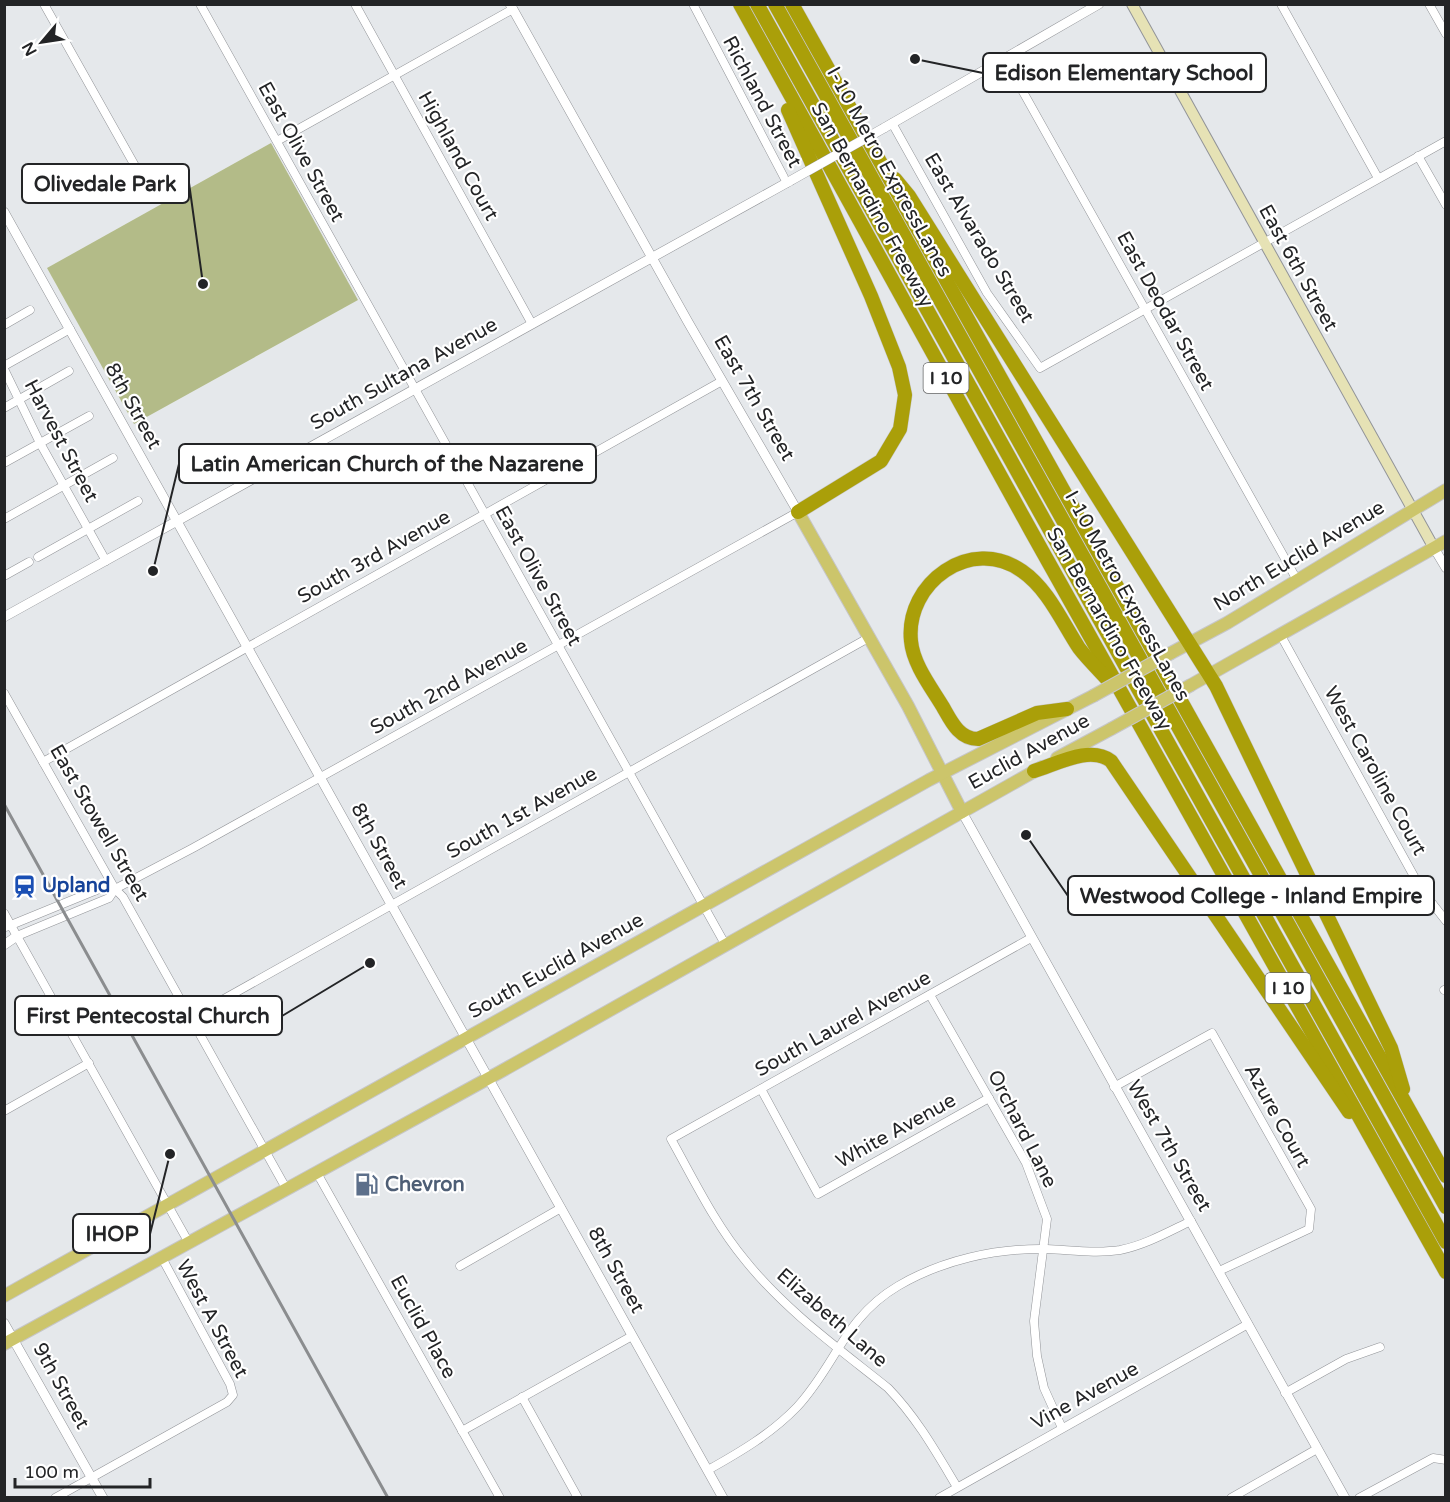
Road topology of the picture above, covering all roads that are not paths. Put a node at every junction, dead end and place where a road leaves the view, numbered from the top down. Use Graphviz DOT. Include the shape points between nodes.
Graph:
graph roads {
  1 [pos="44,4"];
  2 [pos="200,4"];
  3 [pos="355,4"];
  4 [pos="693,4"];
  5 [pos="740,4"];
  6 [pos="757,4"];
  7 [pos="775,4"];
  8 [pos="792,4"];
  9 [pos="1100,4"];
  10 [pos="1132,4"];
  11 [pos="1281,4"];
  12 [pos="1429,4"];
  13 [pos="512,7"];
  14 [pos="1446,34"];
  15 [pos="763,50"];
  16 [pos="1004,58"];
  17 [pos="394,76"];
  18 [pos="888,126"];
  19 [pos="277,141"];
  20 [pos="1446,141"];
  21 [pos="873,152"];
  22 [pos="1418,156"];
  23 [pos="1378,178"];
  24 [pos="788,182"];
  25 [pos="148,189"];
  26 [pos="1446,205"];
  27 [pos="4,212"];
  28 [pos="1263,242"];
  29 [pos="652,258"];
  30 [pos="1146,309"];
  31 [pos="30,310"];
  32 [pos="532,324"];
  33 [pos="4,325"];
  34 [pos="70,329"];
  35 [pos="4,367"];
  36 [pos="69,371"];
  37 [pos="722,381"];
  38 [pos="415,389"];
  39 [pos="21,398"];
  40 [pos="4,408"];
  41 [pos="88,416"];
  42 [pos="40,442"];
  43 [pos="113,458"];
  44 [pos="4,463"];
  45 [pos="64,485"];
  46 [pos="1446,490"];
  47 [pos="138,501"];
  48 [pos="1412,509"];
  49 [pos="798,512"];
  50 [pos="485,514"];
  51 [pos="4,519"];
  52 [pos="176,522"];
  53 [pos="88,528"];
  54 [pos="1446,541"];
  55 [pos="1434,548"];
  56 [pos="38,556"];
  57 [pos="106,561"];
  58 [pos="29,562"];
  59 [pos="1446,568"];
  60 [pos="4,576"];
  61 [pos="1297,580"];
  62 [pos="4,617"];
  63 [pos="1280,634"];
  64 [pos="870,637"];
  65 [pos="1191,643"];
  66 [pos="558,645"];
  67 [pos="247,648"];
  68 [pos="1171,653"];
  69 [pos="1209,674"];
  70 [pos="4,693"];
  71 [pos="1130,705"];
  72 [pos="1067,709"];
  73 [pos="43,762"];
  74 [pos="1034,771"];
  75 [pos="629,772"];
  76 [pos="943,773"];
  77 [pos="321,777"];
  78 [pos="962,812"];
  79 [pos="866,816"];
  80 [pos="115,889"];
  81 [pos="391,905"];
  82 [pos="704,907"];
  83 [pos="4,913"];
  84 [pos="1446,921"];
  85 [pos="8,926"];
  86 [pos="18,936"];
  87 [pos="1031,938"];
  88 [pos="725,944"];
  89 [pos="4,945"];
  90 [pos="930,995"];
  91 [pos="190,1018"];
  92 [pos="466,1037"];
  93 [pos="89,1063"];
  94 [pos="489,1078"];
  95 [pos="1114,1087"];
  96 [pos="761,1089"];
  97 [pos="990,1098"];
  98 [pos="4,1111"];
  99 [pos="1411,1114"];
  100 [pos="671,1139"];
  101 [pos="264,1150"];
  102 [pos="1389,1168"];
  103 [pos="317,1173"];
  104 [pos="1446,1176"];
  105 [pos="287,1190"];
  106 [pos="167,1204"];
  107 [pos="1446,1207"];
  108 [pos="561,1208"];
  109 [pos="1191,1221"];
  110 [pos="1446,1242"];
  111 [pos="189,1243"];
  112 [pos="1045,1249"];
  113 [pos="162,1258"];
  114 [pos="460,1266"];
  115 [pos="1219,1271"];
  116 [pos="1446,1272"];
  117 [pos="4,1296"];
  118 [pos="4,1323"];
  119 [pos="1248,1324"];
  120 [pos="632,1336"];
  121 [pos="9,1341"];
  122 [pos="837,1347"];
  123 [pos="1380,1347"];
  124 [pos="1285,1393"];
  125 [pos="522,1397"];
  126 [pos="1062,1428"];
  127 [pos="462,1431"];
  128 [pos="1317,1449"];
  129 [pos="1444,1459"];
  130 [pos="708,1470"];
  131 [pos="92,1477"];
  132 [pos="957,1487"];
  133 [pos="55,1497"];
  134 [pos="103,1497"];
  135 [pos="500,1497"];
  136 [pos="578,1497"];
  137 [pos="723,1497"];
  138 [pos="939,1497"];
  139 [pos="1231,1497"];
  140 [pos="1345,1497"];
  141 [pos="1359,1497"];
  1 -- 25 [label="street"];
  2 -- 19 [label="street, East Olive Street"];
  3 -- 17 [label="street, Highland Court"];
  4 -- 24 [label="street, Richland Street"];
  5 -- 15 [label="highway, San Bernardino Freeway / I 10"];
  6 -- 110 [label="highway, I-10 Metro ExpressLanes"];
  7 -- 107 [label="highway, I-10 Metro ExpressLanes"];
  8 -- 21 [label="highway, San Bernardino Freeway / I 10"];
  9 -- 16 [label="street, South Sultana Avenue"];
  10 -- 28 [label="main road, East 6th Street"];
  11 -- 23 [label="street"];
  12 -- 14 [label="street"];
  13 -- 17 [label="street"];
  13 -- 29 [label="street, East 7th Street"];
  15 -- 49 [label="highway" via="871,296 899,367 905,395 900,429 881,460"];
  15 -- 71 [label="highway, San Bernardino Freeway / I 10"];
  16 -- 18 [label="street, South Sultana Avenue"];
  16 -- 30 [label="street, East Deodar Street"];
  17 -- 19 [label="street"];
  17 -- 32 [label="street, Highland Court"];
  18 -- 24 [label="street, South Sultana Avenue, bridge"];
  18 -- 30 [label="street, East Alvarado Street" via="987,293 1040,368"];
  19 -- 38 [label="street, East Olive Street"];
  20 -- 22 [label="street"];
  21 -- 65 [label="highway" via="909,195"];
  21 -- 99 [label="highway, San Bernardino Freeway / I 10"];
  22 -- 23 [label="street"];
  22 -- 26 [label="street"];
  23 -- 28 [label="street"];
  24 -- 29 [label="street, South Sultana Avenue"];
  27 -- 34 [label="street, 8th Street"];
  28 -- 30 [label="street"];
  28 -- 48 [label="main road, East 6th Street"];
  29 -- 32 [label="street, South Sultana Avenue"];
  29 -- 37 [label="street, East 7th Street"];
  30 -- 61 [label="street, East Deodar Street"];
  31 -- 33 [label="street"];
  32 -- 38 [label="street, South Sultana Avenue"];
  34 -- 35 [label="street"];
  34 -- 52 [label="street, 8th Street"];
  35 -- 39 [label="street, Harvest Street"];
  36 -- 39 [label="street"];
  37 -- 49 [label="street, East 7th Street"];
  37 -- 50 [label="street, South 3rd Avenue"];
  38 -- 50 [label="street, East Olive Street"];
  38 -- 52 [label="street, South Sultana Avenue"];
  39 -- 40 [label="street"];
  39 -- 42 [label="street, Harvest Street"];
  41 -- 42 [label="street"];
  42 -- 44 [label="street"];
  42 -- 45 [label="street, Harvest Street"];
  43 -- 45 [label="street"];
  45 -- 51 [label="street"];
  45 -- 53 [label="street, Harvest Street"];
  46 -- 48 [label="main road, North Euclid Avenue"];
  47 -- 53 [label="street"];
  48 -- 55 [label="main road, East 6th Street"];
  48 -- 61 [label="main road, North Euclid Avenue"];
  49 -- 64 [label="main road, East 7th Street"];
  49 -- 66 [label="street, South 2nd Avenue"];
  50 -- 66 [label="street, East Olive Street"];
  50 -- 67 [label="street, South 3rd Avenue"];
  52 -- 57 [label="street, South Sultana Avenue"];
  52 -- 67 [label="street, 8th Street"];
  53 -- 56 [label="street"];
  53 -- 57 [label="street, Harvest Street"];
  54 -- 55 [label="main road"];
  55 -- 59 [label="street"];
  55 -- 63 [label="main road"];
  57 -- 62 [label="street, South Sultana Avenue"];
  58 -- 60 [label="street"];
  61 -- 65 [label="main road, North Euclid Avenue"];
  63 -- 69 [label="main road"];
  63 -- 84 [label="street, West Caroline Court" via="1421,889"];
  64 -- 75 [label="street, South 1st Avenue"];
  64 -- 76 [label="main road, East 7th Street"];
  65 -- 68 [label="main road, North Euclid Avenue"];
  65 -- 69 [label="highway"];
  66 -- 75 [label="street, East Olive Street"];
  66 -- 77 [label="street, South 2nd Avenue"];
  67 -- 73 [label="street, South 3rd Avenue"];
  67 -- 77 [label="street, 8th Street"];
  68 -- 72 [label="main road, Euclid Avenue, bridge"];
  69 -- 74 [label="main road, Euclid Avenue, bridge"];
  69 -- 99 [label="highway" via="1391,1048"];
  70 -- 73 [label="street, East Stowell Street"];
  71 -- 72 [label="highway" via="1080,649 1034,580 1014,565 994,559 964,561 928,584 913,614 911,644 958,729 978,738 1036,713"];
  71 -- 102 [label="highway, San Bernardino Freeway / I 10"];
  72 -- 76 [label="main road, Euclid Avenue"];
  73 -- 80 [label="street, East Stowell Street"];
  74 -- 78 [label="main road, Euclid Avenue"];
  74 -- 102 [label="highway" via="1079,756 1095,754 1111,761"];
  75 -- 81 [label="street, South 1st Avenue"];
  75 -- 82 [label="street, East Olive Street"];
  76 -- 78 [label="main road, East 7th Street"];
  76 -- 79 [label="main road, Euclid Avenue"];
  77 -- 80 [label="street, South 2nd Avenue"];
  77 -- 81 [label="street, 8th Street"];
  78 -- 87 [label="street, West 7th Street"];
  78 -- 88 [label="main road, Euclid Avenue"];
  79 -- 82 [label="main road, South Euclid Avenue"];
  80 -- 85 [label="street, South 2nd Avenue" via="104,887"];
  80 -- 86 [label="street, South 2nd Avenue" via="109,897"];
  80 -- 91 [label="street, East Stowell Street"];
  81 -- 91 [label="street, South 1st Avenue"];
  81 -- 92 [label="street, 8th Street"];
  82 -- 88 [label="street, East Olive Street"];
  82 -- 92 [label="main road, South Euclid Avenue"];
  83 -- 85 [label="street"];
  85 -- 86 [label="street"];
  86 -- 89 [label="street"];
  86 -- 93 [label="street"];
  87 -- 90 [label="street, South Laurel Avenue"];
  87 -- 95 [label="street, West 7th Street"];
  88 -- 94 [label="main road"];
  90 -- 96 [label="street, South Laurel Avenue"];
  90 -- 97 [label="street, Orchard Lane"];
  91 -- 101 [label="street, East Stowell Street"];
  92 -- 94 [label="street, 8th Street"];
  92 -- 101 [label="main road, South Euclid Avenue"];
  93 -- 98 [label="street"];
  93 -- 106 [label="street"];
  94 -- 103 [label="main road"];
  94 -- 108 [label="street, 8th Street"];
  95 -- 109 [label="street, West 7th Street"];
  95 -- 115 [label="street, Azure Court" via="1212,1033 1312,1217 1309,1229"];
  96 -- 97 [label="street, White Avenue" via="818,1194"];
  96 -- 100 [label="street, South Laurel Avenue"];
  97 -- 112 [label="street, Orchard Lane" via="1038,1192 1047,1219"];
  99 -- 104 [label="highway, San Bernardino Freeway / I 10"];
  100 -- 122 [label="street, Elizabeth Lane" via="717,1222 744,1260 781,1300"];
  101 -- 105 [label="street, East Stowell Street"];
  101 -- 106 [label="main road"];
  102 -- 116 [label="highway, San Bernardino Freeway / I 10"];
  103 -- 105 [label="main road"];
  103 -- 127 [label="street, Euclid Place"];
  105 -- 111 [label="main road"];
  106 -- 111 [label="street"];
  106 -- 117 [label="main road"];
  108 -- 114 [label="street"];
  108 -- 120 [label="street, 8th Street"];
  109 -- 112 [label="street" via="1119,1250"];
  109 -- 115 [label="street, West 7th Street"];
  111 -- 113 [label="main road"];
  112 -- 122 [label="street" via="980,1255 926,1272 898,1286 865,1311"];
  112 -- 126 [label="street, Orchard Lane" via="1034,1321 1037,1356 1044,1388"];
  113 -- 121 [label="main road"];
  113 -- 131 [label="street, West A Street" via="233,1395"];
  115 -- 119 [label="street, West 7th Street"];
  118 -- 121 [label="street, 9th Street"];
  119 -- 124 [label="street, West 7th Street"];
  119 -- 126 [label="street, Vine Avenue"];
  120 -- 125 [label="street"];
  120 -- 130 [label="street, 8th Street"];
  121 -- 131 [label="street, 9th Street"];
  122 -- 130 [label="street" via="797,1406 753,1445"];
  122 -- 132 [label="street, Elizabeth Lane" via="904,1404"];
  123 -- 124 [label="street" via="1346,1359"];
  124 -- 128 [label="street, West 7th Street"];
  125 -- 127 [label="street"];
  125 -- 136 [label="street"];
  126 -- 132 [label="street, Vine Avenue"];
  127 -- 135 [label="street, Euclid Place"];
  128 -- 139 [label="street"];
  128 -- 140 [label="street, West 7th Street"];
  129 -- 141 [label="street" via="1433,1458"];
  130 -- 137 [label="street, 8th Street"];
  131 -- 133 [label="street"];
  131 -- 134 [label="street, 9th Street"];
  132 -- 138 [label="street, Vine Avenue"];
}
